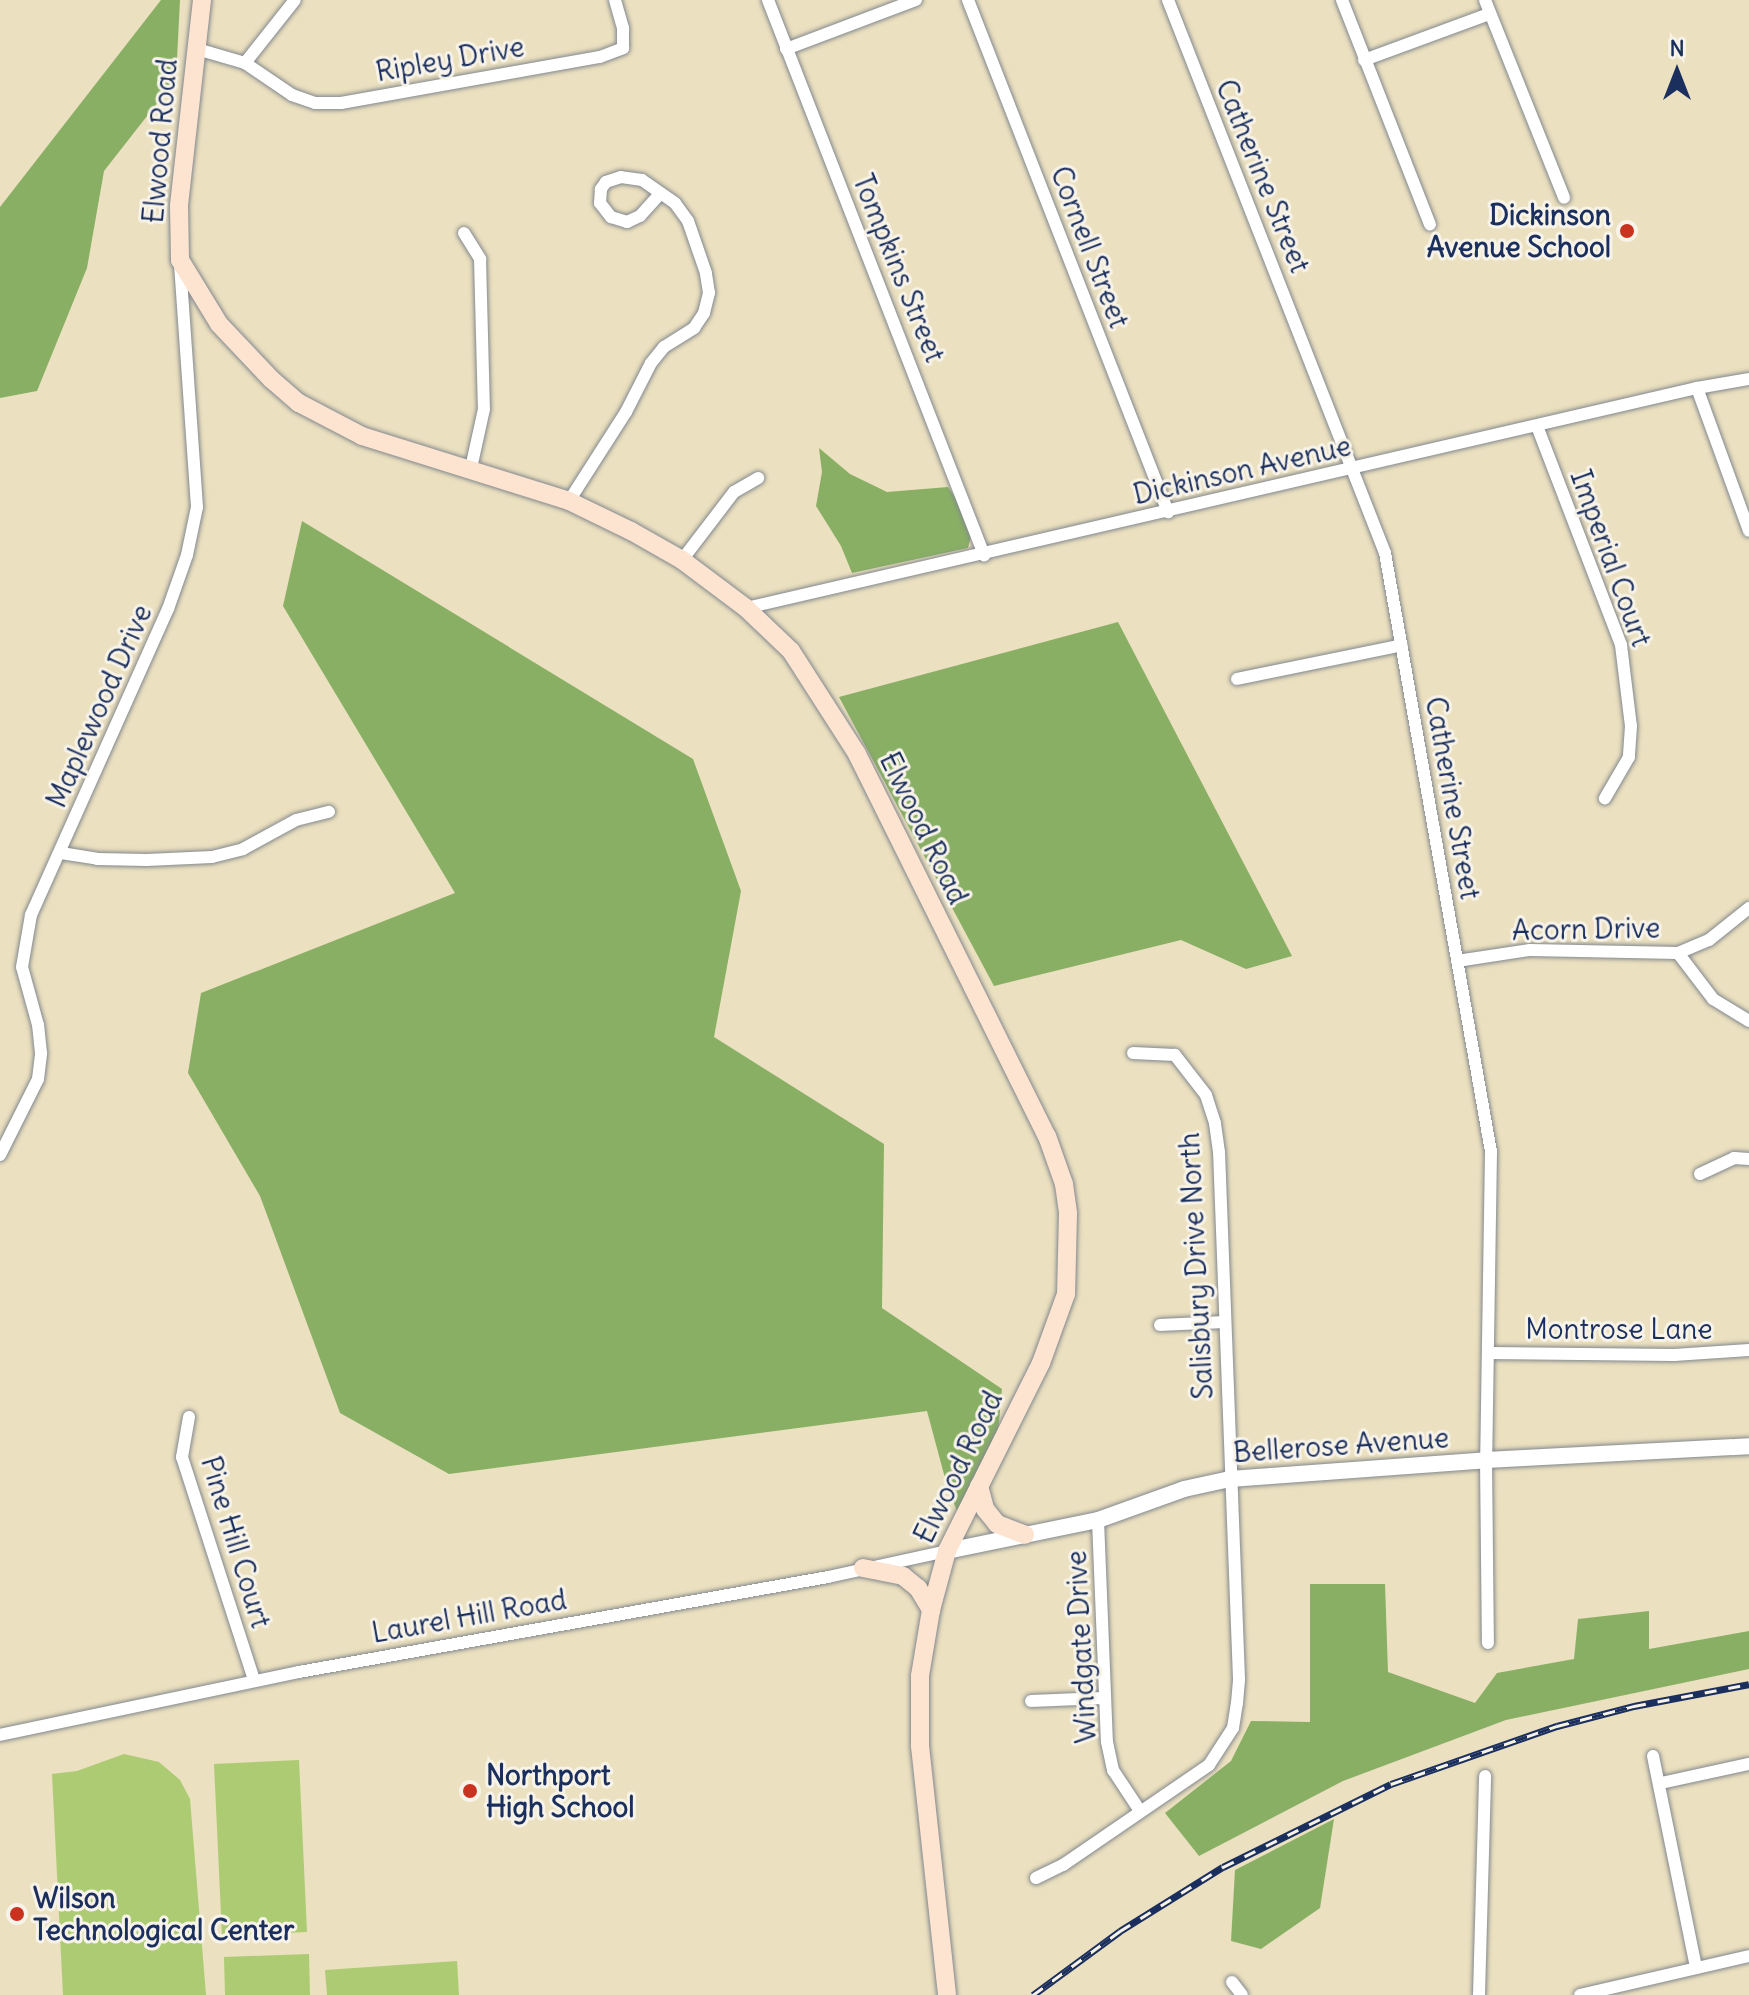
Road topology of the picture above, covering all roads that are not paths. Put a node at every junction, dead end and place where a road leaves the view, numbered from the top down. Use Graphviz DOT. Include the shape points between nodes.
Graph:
graph roads {
  1 [pos="202,0"];
  2 [pos="295,0"];
  3 [pos="615,0"];
  4 [pos="768,0"];
  5 [pos="916,0"];
  6 [pos="968,0"];
  7 [pos="1168,0"];
  8 [pos="1342,0"];
  9 [pos="1485,0"];
  10 [pos="1489,14"];
  11 [pos="197,49"];
  12 [pos="786,49"];
  13 [pos="1364,60"];
  14 [pos="245,63"];
  15 [pos="660,194"];
  16 [pos="1564,198"];
  17 [pos="1430,224"];
  18 [pos="464,233"];
  19 [pos="180,260"];
  20 [pos="1749,379"];
  21 [pos="1697,388"];
  22 [pos="1537,426"];
  23 [pos="471,468"];
  24 [pos="1353,469"];
  25 [pos="758,478"];
  26 [pos="569,501"];
  27 [pos="1168,512"];
  28 [pos="1749,531"];
  29 [pos="984,555"];
  30 [pos="682,560"];
  31 [pos="746,608"];
  32 [pos="1402,645"];
  33 [pos="1237,679"];
  34 [pos="1605,798"];
  35 [pos="329,812"];
  36 [pos="61,853"];
  37 [pos="1749,908"];
  38 [pos="1678,953"];
  39 [pos="1457,961"];
  40 [pos="1749,1021"];
  41 [pos="1133,1053"];
  42 [pos="0,1155"];
  43 [pos="1749,1159"];
  44 [pos="1700,1174"];
  45 [pos="1224,1322"];
  46 [pos="1160,1325"];
  47 [pos="1749,1350"];
  48 [pos="1489,1353"];
  49 [pos="189,1417"];
  50 [pos="1749,1446"];
  51 [pos="1486,1460"];
  52 [pos="1230,1479"];
  53 [pos="979,1486"];
  54 [pos="1098,1520"];
  55 [pos="1025,1535"];
  56 [pos="947,1551"];
  57 [pos="863,1568"];
  58 [pos="931,1610"];
  59 [pos="1488,1643"];
  60 [pos="254,1680"];
  61 [pos="1103,1698"];
  62 [pos="1031,1701"];
  63 [pos="0,1735"];
  64 [pos="1653,1756"];
  65 [pos="1749,1764"];
  66 [pos="1485,1776"];
  67 [pos="1661,1783"];
  68 [pos="1140,1811"];
  69 [pos="1036,1878"];
  70 [pos="1749,1956"];
  71 [pos="1696,1968"];
  72 [pos="1232,1982"];
  73 [pos="947,1995"];
  74 [pos="1242,1995"];
  75 [pos="1479,1995"];
  76 [pos="1580,1995"];
  1 -- 11 [label="main road, Elwood Road"];
  2 -- 14 [label="street"];
  3 -- 14 [label="street, Ripley Drive" via="623,48 600,57 341,103 315,103 292,95"];
  4 -- 12 [label="street, Tompkins Street"];
  5 -- 12 [label="street"];
  6 -- 27 [label="street, Cornell Street"];
  7 -- 24 [label="street, Catherine Street"];
  8 -- 13 [label="street"];
  9 -- 10 [label="street"];
  10 -- 13 [label="street"];
  10 -- 16 [label="street"];
  11 -- 14 [label="street, Ripley Drive"];
  11 -- 19 [label="main road, Elwood Road" via="179,206"];
  12 -- 29 [label="street, Tompkins Street"];
  13 -- 17 [label="street"];
  15 -- 15 [label="street" via="642,180 621,177 606,182 600,203 611,217 627,222"];
  15 -- 26 [label="street" via="688,221 706,273 704,313 694,328 664,347 651,363"];
  18 -- 23 [label="street" via="480,259 482,319 484,409"];
  19 -- 23 [label="main road, Elwood Road" via="219,324 299,403 362,436"];
  19 -- 36 [label="street, Maplewood Drive" via="197,507 168,609"];
  20 -- 21 [label="street, Dickinson Avenue"];
  21 -- 22 [label="street, Dickinson Avenue"];
  21 -- 28 [label="street"];
  22 -- 24 [label="street, Dickinson Avenue"];
  22 -- 34 [label="street, Imperial Court" via="1621,645 1631,726 1629,757"];
  23 -- 26 [label="main road, Elwood Road"];
  24 -- 27 [label="street, Dickinson Avenue"];
  24 -- 32 [label="street, Catherine Street" via="1385,553"];
  25 -- 30 [label="street" via="734,492"];
  26 -- 30 [label="main road, Elwood Road"];
  27 -- 29 [label="street, Dickinson Avenue"];
  29 -- 31 [label="street, Dickinson Avenue"];
  30 -- 31 [label="main road, Elwood Road"];
  31 -- 53 [label="main road, Elwood Road" via="791,651 857,754 1026,1089 1064,1184 1070,1237 1066,1294 1041,1363"];
  32 -- 33 [label="street"];
  32 -- 39 [label="street, Catherine Street"];
  35 -- 36 [label="street" via="296,820 243,849 212,857 97,859"];
  36 -- 42 [label="street, Maplewood Drive" via="31,915 22,967 41,1053 38,1079"];
  37 -- 38 [label="street, Acorn Drive" via="1709,940"];
  38 -- 39 [label="street, Acorn Drive" via="1530,950"];
  38 -- 40 [label="street" via="1713,999"];
  39 -- 48 [label="street, Catherine Street" via="1491,1152"];
  41 -- 45 [label="street, Salisbury Drive North" via="1175,1055 1206,1095 1219,1152"];
  43 -- 44 [label="street" via="1734,1158"];
  45 -- 46 [label="street"];
  45 -- 52 [label="street, Salisbury Drive North"];
  47 -- 48 [label="street, Montrose Lane" via="1674,1355"];
  48 -- 51 [label="street, Catherine Street"];
  49 -- 60 [label="street, Pine Hill Court" via="182,1457"];
  50 -- 51 [label="street, Bellerose Avenue"];
  51 -- 52 [label="street, Bellerose Avenue"];
  51 -- 59 [label="street, Catherine Street"];
  52 -- 54 [label="street, Bellerose Avenue" via="1184,1489"];
  52 -- 68 [label="street, Salisbury Drive North" via="1239,1679 1233,1728 1209,1765"];
  53 -- 55 [label="main road" via="985,1509 997,1524"];
  53 -- 56 [label="main road, Elwood Road"];
  54 -- 55 [label="street, Bellerose Avenue"];
  54 -- 61 [label="street, Windgate Drive"];
  55 -- 56 [label="street, Bellerose Avenue"];
  56 -- 57 [label="street, Laurel Hill Road"];
  56 -- 58 [label="main road, Elwood Road"];
  57 -- 58 [label="main road" via="903,1576"];
  57 -- 60 [label="street, Laurel Hill Road"];
  58 -- 73 [label="main road, Elwood Road" via="920,1676 920,1746"];
  60 -- 63 [label="street, Laurel Hill Road"];
  61 -- 62 [label="street"];
  61 -- 68 [label="street, Windgate Drive" via="1113,1770"];
  64 -- 67 [label="street"];
  65 -- 67 [label="street"];
  66 -- 75 [label="street"];
  67 -- 71 [label="street"];
  68 -- 69 [label="street, Salisbury Drive North"];
  70 -- 71 [label="street"];
  71 -- 76 [label="street"];
  72 -- 74 [label="street"];
}
